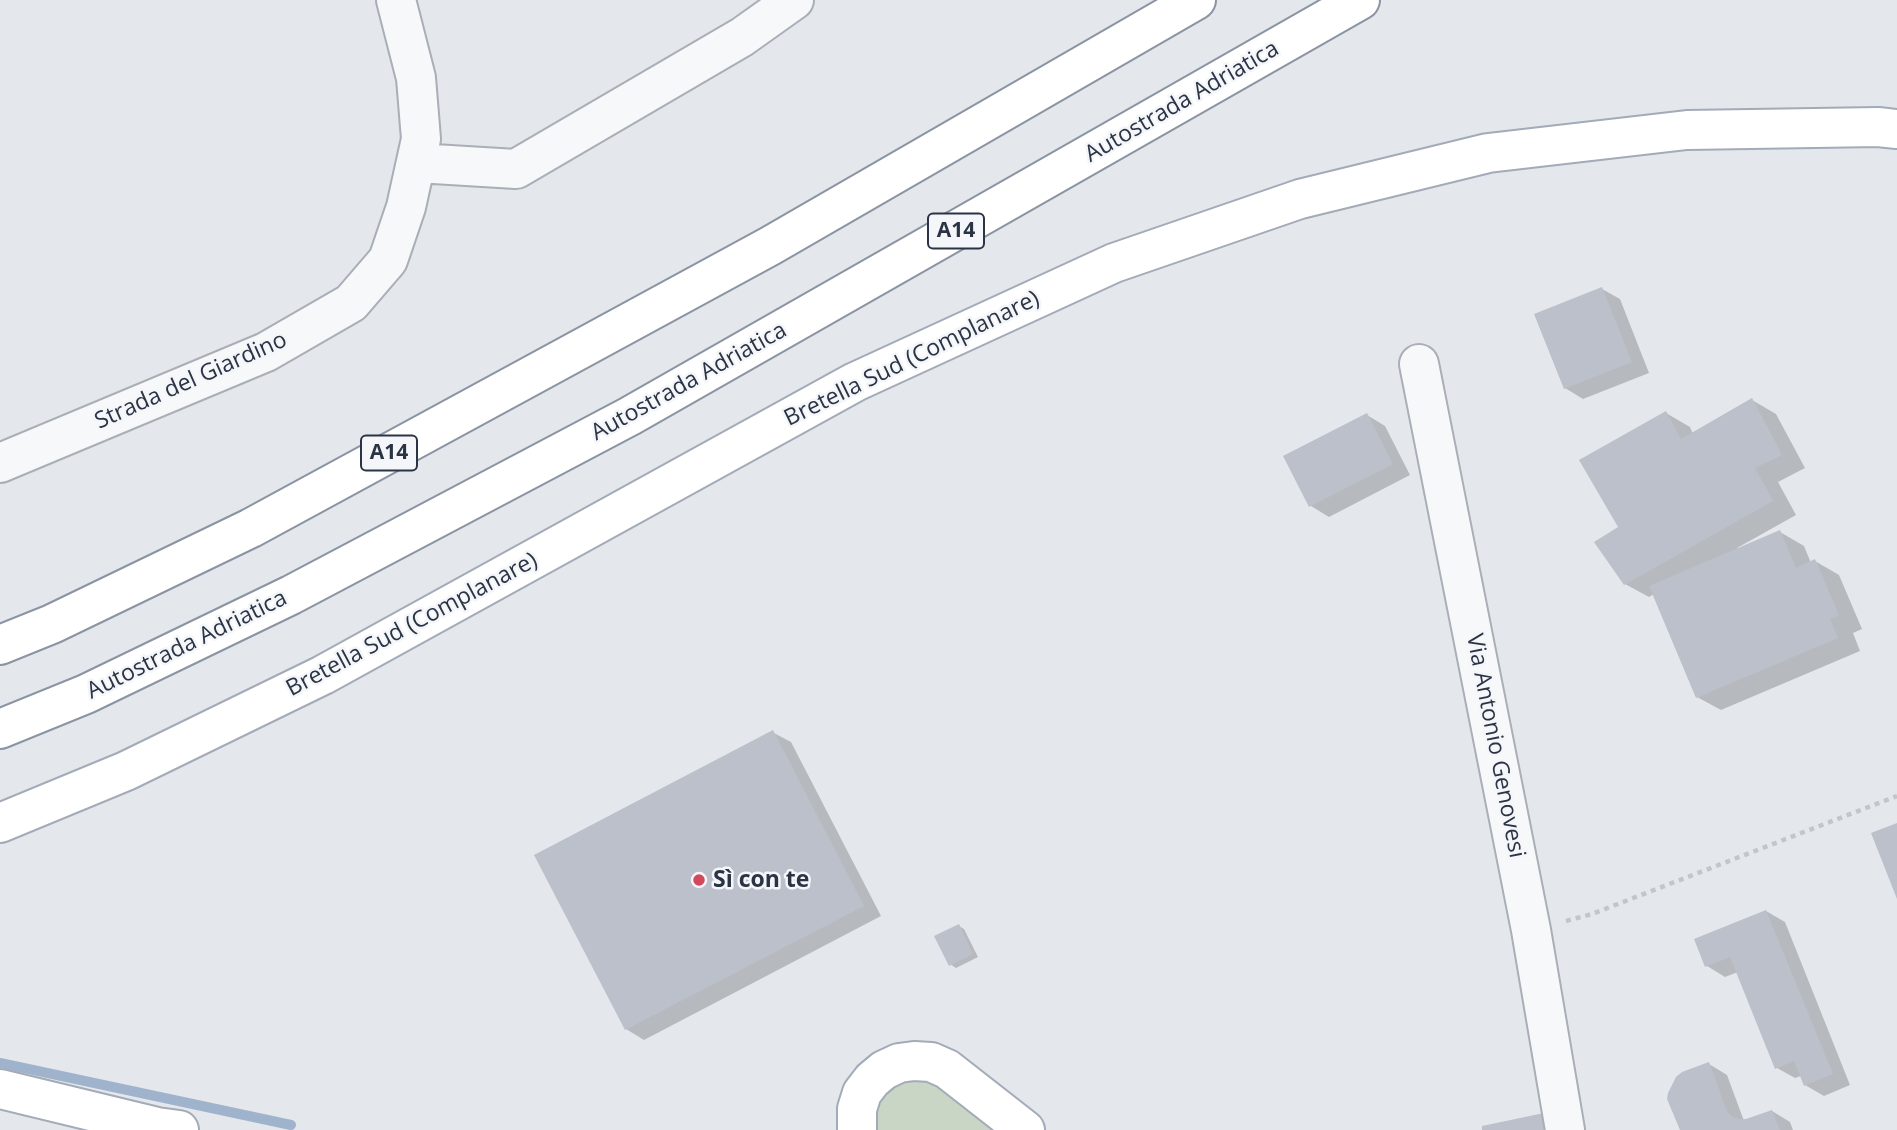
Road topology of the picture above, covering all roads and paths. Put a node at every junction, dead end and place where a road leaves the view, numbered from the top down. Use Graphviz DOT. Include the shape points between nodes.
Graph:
graph roads {
  1 [pos="396,0"];
  2 [pos="794,0"];
  3 [pos="1196,0"];
  4 [pos="1360,0"];
  5 [pos="1389,0"];
  6 [pos="1281,46"];
  7 [pos="1897,129"];
  8 [pos="417,163"];
  9 [pos="1419,363"];
  10 [pos="0,463"];
  11 [pos="0,645"];
  12 [pos="0,729"];
  13 [pos="1897,796"];
  14 [pos="0,823"];
  15 [pos="1531,930"];
  16 [pos="0,1089"];
  17 [pos="848,1123"];
  18 [pos="164,1129"];
  19 [pos="1025,1130"];
  20 [pos="1565,1130"];
  1 -- 8 [label="street, Strada del Giardino" via="416,78 421,139"];
  2 -- 8 [label="street" via="741,37 516,169"];
  3 -- 11 [label="main road, A14" via="770,246 251,528"];
  4 -- 6 [label="main road, Autostrada Adriatica / A14"];
  5 -- 6 [label="main road"];
  6 -- 12 [label="main road, Autostrada Adriatica / A14" via="630,416 291,595 86,694"];
  7 -- 14 [label="main road, Bretella Sud (Complanare)" via="1687,130 1488,153 1300,198 1114,263 855,382 323,675 126,771"];
  8 -- 10 [label="street, Strada del Giardino" via="388,260 351,303 266,352"];
  9 -- 15 [label="street, Via Antonio Genovesi"];
  13 -- 15 [label="path" via="1591,914"];
  15 -- 20 [label="street, Via Antonio Genovesi"];
  16 -- 18 [label="main road"];
  17 -- 19 [label="main road" via="872,1080 898,1063 914,1061 947,1069"];
}
